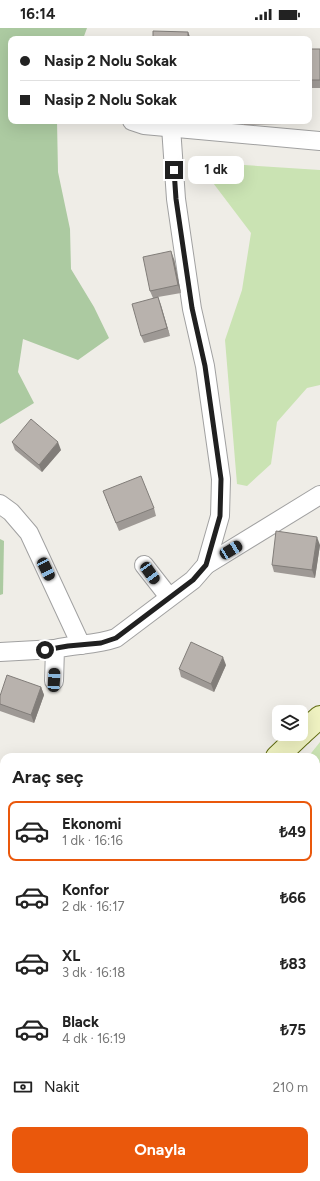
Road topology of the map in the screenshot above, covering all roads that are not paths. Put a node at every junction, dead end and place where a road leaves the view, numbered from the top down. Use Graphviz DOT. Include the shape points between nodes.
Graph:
graph roads {
  1 [pos="141,124"];
  2 [pos="171,128"];
  3 [pos="320,141"];
  4 [pos="320,495"];
  5 [pos="0,504"];
  6 [pos="144,565"];
  7 [pos="206,565"];
  8 [pos="169,597"];
  9 [pos="81,645"];
  10 [pos="55,649"];
  11 [pos="0,652"];
  12 [pos="54,680"];
  13 [pos="320,717"];
  14 [pos="308,728"];
  15 [pos="294,741"];
  16 [pos="298,741"];
  17 [pos="281,753"];
  18 [pos="294,753"];
  1 -- 2 [label="street"];
  2 -- 3 [label="street"];
  2 -- 7 [label="street" via="176,199 184,258 205,366 221,479 220,516"];
  4 -- 7 [label="street"];
  5 -- 9 [label="street" via="11,512 29,533"];
  6 -- 8 [label="street"];
  7 -- 8 [label="street" via="193,580"];
  8 -- 9 [label="street" via="116,638"];
  9 -- 10 [label="street"];
  10 -- 11 [label="street"];
  10 -- 12 [label="street"];
  13 -- 14 [label="street"];
  15 -- 17 [label="street"];
  16 -- 18 [label="street"];
}
